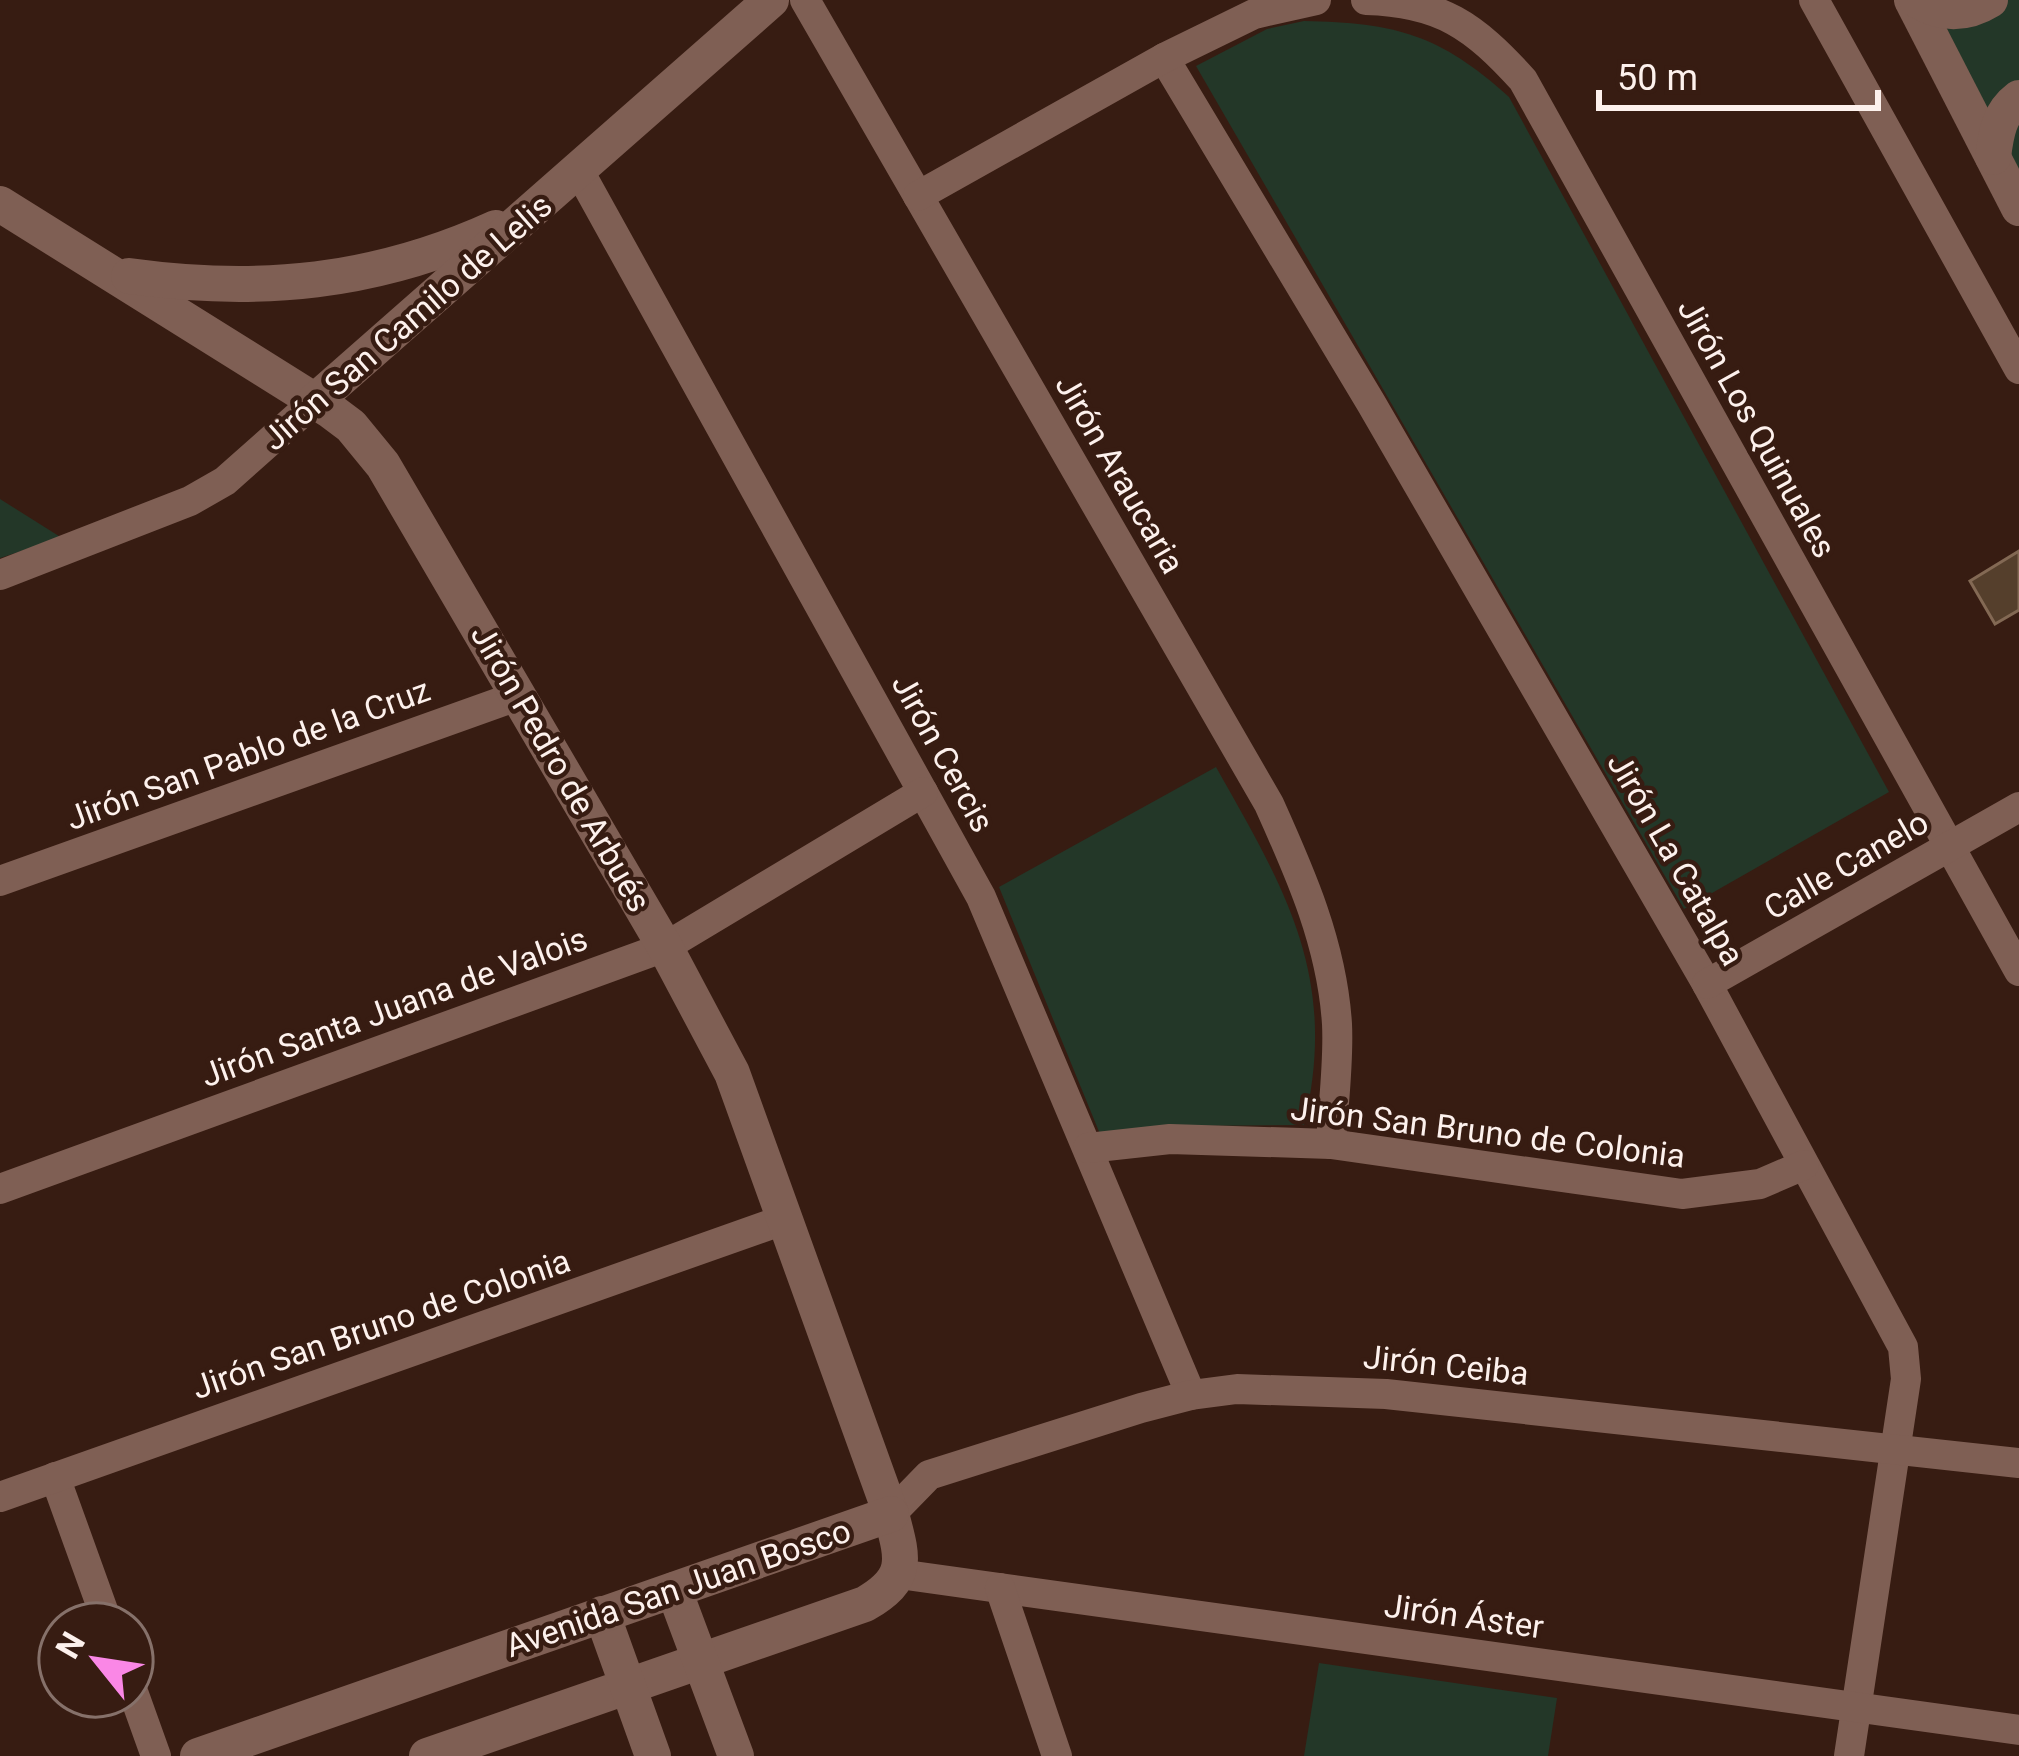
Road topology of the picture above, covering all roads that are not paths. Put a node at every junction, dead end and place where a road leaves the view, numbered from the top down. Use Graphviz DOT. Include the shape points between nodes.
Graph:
graph roads {
  1 [pos="772,0"];
  2 [pos="806,0"];
  3 [pos="1316,0"];
  4 [pos="1366,0"];
  5 [pos="1814,0"];
  6 [pos="1914,0"];
  7 [pos="1990,0"];
  8 [pos="1164,58"];
  9 [pos="2019,98"];
  10 [pos="1993,157"];
  11 [pos="579,171"];
  12 [pos="918,196"];
  13 [pos="0,204"];
  14 [pos="2019,208"];
  15 [pos="531,213"];
  16 [pos="113,274"];
  17 [pos="2019,369"];
  18 [pos="315,401"];
  19 [pos="0,575"];
  20 [pos="520,695"];
  21 [pos="923,792"];
  22 [pos="2019,807"];
  23 [pos="1949,847"];
  24 [pos="0,880"];
  25 [pos="665,947"];
  26 [pos="2019,971"];
  27 [pos="1707,984"];
  28 [pos="1331,1144"];
  29 [pos="1088,1148"];
  30 [pos="1804,1165"];
  31 [pos="0,1189"];
  32 [pos="786,1219"];
  33 [pos="1191,1395"];
  34 [pos="1897,1449"];
  35 [pos="2019,1463"];
  36 [pos="56,1477"];
  37 [pos="0,1497"];
  38 [pos="891,1514"];
  39 [pos="899,1574"];
  40 [pos="1000,1588"];
  41 [pos="674,1589"];
  42 [pos="100,1600"];
  43 [pos="602,1614"];
  44 [pos="702,1662"];
  45 [pos="628,1687"];
  46 [pos="1858,1708"];
  47 [pos="143,1720"];
  48 [pos="2019,1730"];
  49 [pos="156,1756"];
  50 [pos="198,1756"];
  51 [pos="428,1756"];
  52 [pos="653,1756"];
  53 [pos="736,1756"];
  54 [pos="1057,1756"];
  55 [pos="1849,1756"];
  1 -- 11 [label="street, Jirón San Camilo de Lelis"];
  2 -- 12 [label="street, Jirón Araucaria"];
  3 -- 8 [label="street" via="1254,14"];
  4 -- 23 [label="street, Jirón Los Quinuales" via="1438,12 1485,38 1523,80"];
  5 -- 17 [label="street"];
  6 -- 7 [label="street" via="1959,13"];
  6 -- 10 [label="street"];
  8 -- 12 [label="street"];
  8 -- 27 [label="street, Jirón La Catalpa"];
  9 -- 10 [label="street" via="1996,129"];
  10 -- 14 [label="street"];
  11 -- 15 [label="street, Jirón San Camilo de Lelis"];
  11 -- 21 [label="street, Jirón Cercis"];
  12 -- 28 [label="street, Jirón Araucaria" via="1269,804 1307,887 1337,1025"];
  13 -- 16 [label="street, Jirón Pedro de Arbués"];
  15 -- 16 [label="street" via="431,254 284,285 199,286"];
  15 -- 18 [label="street, Jirón San Camilo de Lelis"];
  16 -- 18 [label="street, Jirón Pedro de Arbués"];
  18 -- 19 [label="street, Jirón San Camilo de Lelis" via="225,481"];
  18 -- 20 [label="street, Jirón Pedro de Arbués" via="351,426 383,465"];
  20 -- 24 [label="street, Jirón San Pablo de la Cruz"];
  20 -- 25 [label="street, Jirón Pedro de Arbués"];
  21 -- 25 [label="street, Jirón Santa Juana de Valois"];
  21 -- 29 [label="street, Jirón Cercis" via="981,897"];
  22 -- 23 [label="street, Calle Canelo"];
  23 -- 26 [label="street, Jirón Los Quinuales"];
  23 -- 27 [label="street, Calle Canelo"];
  25 -- 31 [label="street, Jirón Santa Juana de Valois"];
  25 -- 32 [label="street, Jirón Pedro de Arbués" via="732,1073"];
  27 -- 30 [label="street, Jirón La Catalpa"];
  28 -- 29 [label="street, Jirón San Bruno de Colonia" via="1170,1139"];
  28 -- 30 [label="street, Jirón San Bruno de Colonia" via="1682,1195 1760,1184"];
  29 -- 33 [label="street, Jirón Cercis"];
  30 -- 34 [label="street, Jirón La Catalpa" via="1903,1347"];
  32 -- 36 [label="street, Jirón San Bruno de Colonia"];
  32 -- 38 [label="street, Jirón Pedro de Arbués"];
  33 -- 34 [label="street, Jirón Ceiba" via="1330,1389"];
  33 -- 38 [label="street, Jirón Ceiba" via="929,1474"];
  34 -- 35 [label="street, Jirón Ceiba"];
  34 -- 46 [label="street, Jirón La Catalpa"];
  36 -- 37 [label="street, Jirón San Bruno de Colonia"];
  36 -- 42 [label="street"];
  38 -- 39 [label="street, Avenida San Juan Bosco"];
  38 -- 41 [label="street, Avenida San Juan Bosco"];
  39 -- 40 [label="street, Jirón Áster"];
  39 -- 44 [label="street" via="865,1604"];
  40 -- 46 [label="street, Jirón Áster"];
  40 -- 54 [label="street"];
  41 -- 43 [label="street, Avenida San Juan Bosco"];
  41 -- 44 [label="street"];
  43 -- 45 [label="street"];
  43 -- 50 [label="street, Avenida San Juan Bosco"];
  44 -- 45 [label="street"];
  44 -- 53 [label="street"];
  45 -- 51 [label="street"];
  45 -- 52 [label="street"];
  46 -- 48 [label="street, Jirón Áster"];
  46 -- 55 [label="street, Jirón La Catalpa"];
  47 -- 49 [label="street"];
}
